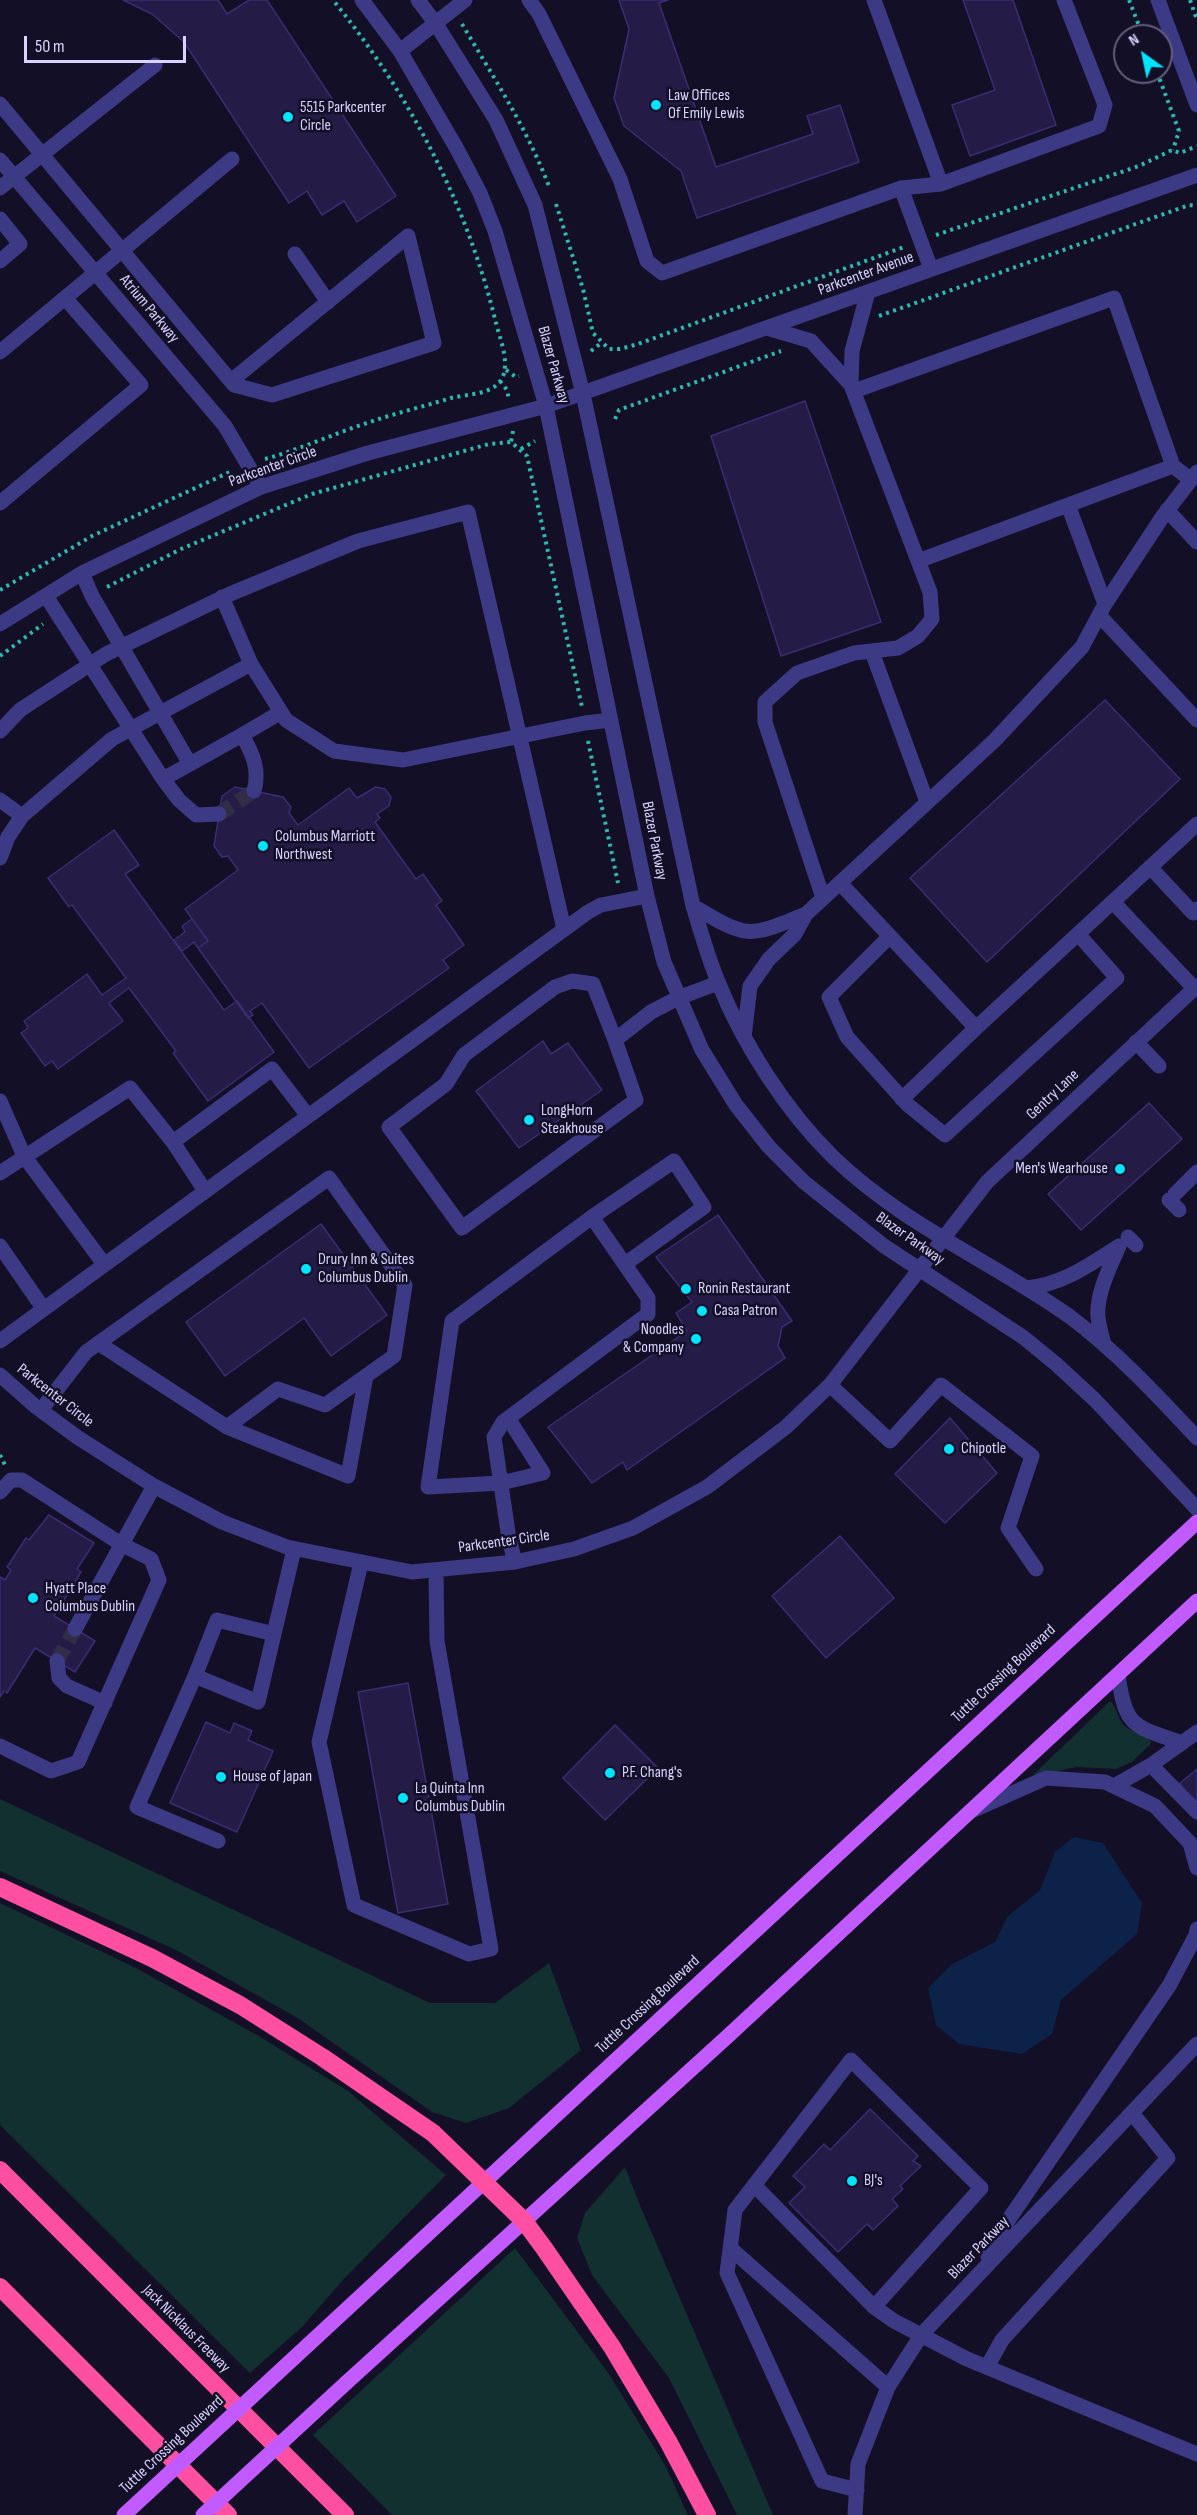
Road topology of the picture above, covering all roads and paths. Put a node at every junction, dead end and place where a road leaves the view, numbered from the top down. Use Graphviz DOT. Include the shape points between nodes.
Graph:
graph roads {
  1 [pos="333,0"];
  2 [pos="362,0"];
  3 [pos="418,0"];
  4 [pos="465,0"];
  5 [pos="874,0"];
  6 [pos="1064,0"];
  7 [pos="1129,0"];
  8 [pos="1158,0"];
  9 [pos="1190,0"];
  10 [pos="536,3"];
  11 [pos="1197,20"];
  12 [pos="436,24"];
  13 [pos="1138,24"];
  14 [pos="399,51"];
  15 [pos="155,65"];
  16 [pos="1161,84"];
  17 [pos="0,104"];
  18 [pos="1197,105"];
  19 [pos="1197,146"];
  20 [pos="1172,150"];
  21 [pos="42,155"];
  22 [pos="232,159"];
  23 [pos="0,160"];
  24 [pos="1197,175"];
  25 [pos="14,177"];
  26 [pos="941,184"];
  27 [pos="0,188"];
  28 [pos="901,188"];
  29 [pos="1197,205"];
  30 [pos="0,219"];
  31 [pos="921,241"];
  32 [pos="121,250"];
  33 [pos="295,254"];
  34 [pos="0,261"];
  35 [pos="931,269"];
  36 [pos="95,273"];
  37 [pos="868,292"];
  38 [pos="65,298"];
  39 [pos="328,302"];
  40 [pos="859,324"];
  41 [pos="767,328"];
  42 [pos="811,341"];
  43 [pos="601,343"];
  44 [pos="0,352"];
  45 [pos="231,381"];
  46 [pos="500,381"];
  47 [pos="853,388"];
  48 [pos="583,394"];
  49 [pos="546,406"];
  50 [pos="615,419"];
  51 [pos="512,442"];
  52 [pos="521,449"];
  53 [pos="1173,466"];
  54 [pos="1194,476"];
  55 [pos="261,487"];
  56 [pos="0,503"];
  57 [pos="1068,505"];
  58 [pos="1167,510"];
  59 [pos="1197,542"];
  60 [pos="918,561"];
  61 [pos="82,573"];
  62 [pos="46,596"];
  63 [pos="92,596"];
  64 [pos="222,597"];
  65 [pos="1102,609"];
  66 [pos="58,615"];
  67 [pos="0,624"];
  68 [pos="120,647"];
  69 [pos="872,652"];
  70 [pos="0,656"];
  71 [pos="251,664"];
  72 [pos="89,665"];
  73 [pos="281,712"];
  74 [pos="159,714"];
  75 [pos="611,720"];
  76 [pos="1197,720"];
  77 [pos="585,723"];
  78 [pos="130,730"];
  79 [pos="0,731"];
  80 [pos="242,735"];
  81 [pos="520,736"];
  82 [pos="190,764"];
  83 [pos="163,779"];
  84 [pos="254,791"];
  85 [pos="0,800"];
  86 [pos="927,802"];
  87 [pos="219,814"];
  88 [pos="22,816"];
  89 [pos="1197,824"];
  90 [pos="0,858"];
  91 [pos="1150,867"];
  92 [pos="840,882"];
  93 [pos="647,896"];
  94 [pos="823,898"];
  95 [pos="621,902"];
  96 [pos="1113,902"];
  97 [pos="693,906"];
  98 [pos="1197,909"];
  99 [pos="806,914"];
  100 [pos="564,929"];
  101 [pos="1078,934"];
  102 [pos="890,936"];
  103 [pos="718,983"];
  104 [pos="1195,987"];
  105 [pos="678,998"];
  106 [pos="976,1028"];
  107 [pos="744,1037"];
  108 [pos="615,1040"];
  109 [pos="1136,1042"];
  110 [pos="1159,1066"];
  111 [pos="902,1099"];
  112 [pos="0,1101"];
  113 [pos="308,1116"];
  114 [pos="173,1143"];
  115 [pos="24,1156"];
  116 [pos="1197,1172"];
  117 [pos="0,1173"];
  118 [pos="205,1191"];
  119 [pos="1174,1201"];
  120 [pos="592,1217"];
  121 [pos="943,1239"];
  122 [pos="0,1246"];
  123 [pos="104,1264"];
  124 [pos="625,1264"];
  125 [pos="921,1269"];
  126 [pos="1026,1288"];
  127 [pos="43,1308"];
  128 [pos="0,1341"];
  129 [pos="98,1343"];
  130 [pos="1104,1345"];
  131 [pos="0,1375"];
  132 [pos="366,1376"];
  133 [pos="830,1385"];
  134 [pos="40,1410"];
  135 [pos="508,1418"];
  136 [pos="227,1427"];
  137 [pos="1197,1437"];
  138 [pos="501,1483"];
  139 [pos="154,1486"];
  140 [pos="0,1492"];
  141 [pos="1197,1509"];
  142 [pos="1197,1522"];
  143 [pos="121,1545"];
  144 [pos="294,1549"];
  145 [pos="514,1562"];
  146 [pos="361,1563"];
  147 [pos="1036,1569"];
  148 [pos="436,1570"];
  149 [pos="1197,1601"];
  150 [pos="75,1629"];
  151 [pos="274,1634"];
  152 [pos="57,1661"];
  153 [pos="1118,1675"];
  154 [pos="195,1676"];
  155 [pos="105,1703"];
  156 [pos="1197,1732"];
  157 [pos="1182,1743"];
  158 [pos="0,1746"];
  159 [pos="1151,1765"];
  160 [pos="1114,1786"];
  161 [pos="971,1811"];
  162 [pos="1197,1812"];
  163 [pos="218,1841"];
  164 [pos="1197,1868"];
  165 [pos="0,1887"];
  166 [pos="1197,1929"];
  167 [pos="1197,2044"];
  168 [pos="1132,2113"];
  169 [pos="0,2170"];
  170 [pos="483,2181"];
  171 [pos="754,2185"];
  172 [pos="524,2222"];
  173 [pos="730,2248"];
  174 [pos="976,2277"];
  175 [pos="0,2287"];
  176 [pos="874,2307"];
  177 [pos="922,2334"];
  178 [pos="987,2367"];
  179 [pos="888,2387"];
  180 [pos="1197,2454"];
  181 [pos="857,2490"];
  182 [pos="124,2515"];
  183 [pos="203,2515"];
  184 [pos="228,2515"];
  185 [pos="345,2515"];
  186 [pos="707,2515"];
  187 [pos="855,2515"];
  1 -- 46 [label="path" via="402,96 452,192 494,314 506,370"];
  2 -- 14 [label="street, Blazer Parkway"];
  3 -- 12 [label="street, Blazer Parkway"];
  4 -- 12 [label="street"];
  5 -- 26 [label="street"];
  6 -- 26 [label="street" via="1105,105 1100,126"];
  7 -- 13 [label="path"];
  8 -- 18 [label="street"];
  9 -- 11 [label="path"];
  10 -- 28 [label="street" via="620,179 647,261 662,273"];
  12 -- 14 [label="street"];
  12 -- 48 [label="street, Blazer Parkway" via="496,120 535,205"];
  14 -- 49 [label="street, Blazer Parkway" via="480,193 495,231"];
  15 -- 21 [label="street"];
  16 -- 20 [label="path" via="1179,131"];
  17 -- 21 [label="street"];
  19 -- 20 [label="path" via="1180,153"];
  20 -- 31 [label="path" via="1138,166"];
  21 -- 25 [label="street"];
  21 -- 32 [label="street"];
  22 -- 32 [label="street"];
  23 -- 25 [label="street, Atrium Parkway"];
  24 -- 35 [label="street, Parkcenter Avenue"];
  25 -- 27 [label="street"];
  25 -- 36 [label="street, Atrium Parkway"];
  26 -- 28 [label="street"];
  28 -- 31 [label="street"];
  29 -- 40 [label="path"];
  30 -- 34 [label="street" via="20,244"];
  31 -- 35 [label="street"];
  31 -- 43 [label="path" via="620,350"];
  32 -- 36 [label="street"];
  32 -- 45 [label="street"];
  33 -- 39 [label="street"];
  35 -- 37 [label="street, Parkcenter Avenue"];
  36 -- 38 [label="street"];
  36 -- 55 [label="street, Atrium Parkway" via="225,426"];
  37 -- 40 [label="street"];
  37 -- 41 [label="street, Parkcenter Avenue"];
  38 -- 44 [label="street"];
  38 -- 56 [label="street" via="141,385"];
  39 -- 45 [label="street"];
  39 -- 45 [label="street" via="408,236 434,343 272,395"];
  40 -- 47 [label="street" via="852,351"];
  41 -- 42 [label="street"];
  41 -- 48 [label="street, Parkcenter Avenue"];
  42 -- 47 [label="street"];
  42 -- 50 [label="path" via="619,410"];
  47 -- 53 [label="street" via="1114,298"];
  47 -- 60 [label="street"];
  48 -- 49 [label="street, Parkcenter Avenue"];
  48 -- 97 [label="street, Blazer Parkway"];
  49 -- 55 [label="street, Parkcenter Circle" via="368,453"];
  49 -- 75 [label="street, Blazer Parkway"];
  51 -- 63 [label="path" via="489,444 312,494 181,549"];
  52 -- 77 [label="path" via="527,456"];
  53 -- 54 [label="street"];
  53 -- 57 [label="street"];
  54 -- 58 [label="street"];
  55 -- 61 [label="street, Parkcenter Circle"];
  57 -- 60 [label="street"];
  57 -- 65 [label="street"];
  58 -- 59 [label="street"];
  58 -- 65 [label="street"];
  60 -- 69 [label="street" via="930,592 932,619 918,636 898,648"];
  61 -- 62 [label="street, Parkcenter Circle"];
  61 -- 63 [label="street"];
  62 -- 66 [label="street"];
  62 -- 67 [label="street, Parkcenter Circle"];
  63 -- 68 [label="street"];
  64 -- 68 [label="street"];
  64 -- 71 [label="street"];
  64 -- 81 [label="street" via="358,541 468,512"];
  65 -- 76 [label="street"];
  65 -- 86 [label="street" via="1082,647 994,741"];
  66 -- 70 [label="path"];
  66 -- 72 [label="street"];
  68 -- 72 [label="street"];
  68 -- 74 [label="street"];
  69 -- 86 [label="street"];
  69 -- 94 [label="street" via="854,653 797,673 765,702 765,722"];
  71 -- 73 [label="street"];
  71 -- 74 [label="street"];
  72 -- 78 [label="street"];
  72 -- 79 [label="street" via="20,710"];
  73 -- 80 [label="street"];
  73 -- 81 [label="street" via="286,720 334,751 403,760"];
  74 -- 78 [label="street"];
  74 -- 82 [label="street"];
  75 -- 77 [label="street"];
  75 -- 93 [label="street, Blazer Parkway"];
  77 -- 81 [label="street"];
  77 -- 95 [label="path"];
  78 -- 83 [label="street"];
  78 -- 88 [label="street" via="112,739"];
  80 -- 82 [label="street"];
  80 -- 84 [label="street" via="253,754 258,778"];
  81 -- 100 [label="street"];
  82 -- 83 [label="street"];
  83 -- 87 [label="street" via="178,800 196,815"];
  85 -- 88 [label="street"];
  86 -- 92 [label="street"];
  88 -- 90 [label="street"];
  89 -- 91 [label="street"];
  91 -- 96 [label="street"];
  91 -- 98 [label="street" via="1193,913"];
  92 -- 94 [label="street"];
  92 -- 102 [label="street"];
  93 -- 95 [label="street"];
  93 -- 105 [label="street, Blazer Parkway"];
  94 -- 99 [label="street"];
  95 -- 100 [label="street" via="601,905"];
  96 -- 101 [label="street"];
  96 -- 104 [label="street"];
  97 -- 99 [label="street" via="728,927 750,932 774,929"];
  97 -- 103 [label="street, Blazer Parkway"];
  99 -- 107 [label="street" via="795,934 769,959 750,986"];
  100 -- 113 [label="street"];
  101 -- 106 [label="street"];
  101 -- 111 [label="street" via="1117,978 1103,992 945,1135"];
  102 -- 106 [label="street"];
  102 -- 111 [label="street" via="829,997 847,1037"];
  103 -- 105 [label="street"];
  103 -- 107 [label="street, Blazer Parkway"];
  104 -- 109 [label="street, Gentry Lane"];
  105 -- 108 [label="street" via="651,1012"];
  105 -- 125 [label="street, Blazer Parkway" via="702,1050 741,1113 769,1148 866,1232"];
  106 -- 111 [label="street"];
  107 -- 121 [label="street, Blazer Parkway" via="788,1104 832,1156 877,1194"];
  108 -- 108 [label="street" via="636,1100 462,1228 389,1126 446,1084 464,1055 555,987 572,981 593,984"];
  109 -- 110 [label="street"];
  109 -- 121 [label="street, Gentry Lane" via="987,1182"];
  112 -- 115 [label="street"];
  113 -- 114 [label="street" via="272,1069"];
  113 -- 118 [label="street"];
  114 -- 115 [label="street" via="130,1088"];
  114 -- 118 [label="street"];
  115 -- 117 [label="street"];
  115 -- 123 [label="street"];
  116 -- 119 [label="street"];
  118 -- 123 [label="street"];
  120 -- 124 [label="street"];
  120 -- 124 [label="street" via="674,1161 704,1207"];
  120 -- 138 [label="street" via="452,1321 428,1487"];
  121 -- 125 [label="street, Parkcenter Circle"];
  121 -- 126 [label="street, Blazer Parkway"];
  122 -- 127 [label="street"];
  123 -- 127 [label="street"];
  124 -- 135 [label="street" via="648,1298 648,1314"];
  125 -- 133 [label="street, Parkcenter Circle"];
  125 -- 141 [label="street, Blazer Parkway" via="1023,1337 1056,1364"];
  126 -- 130 [label="street, Blazer Parkway"];
  126 -- 130 [label="street" via="1065,1279 1119,1246 1098,1307"];
  127 -- 128 [label="street"];
  129 -- 132 [label="street" via="329,1178 405,1285 394,1356"];
  129 -- 134 [label="street" via="86,1352"];
  129 -- 136 [label="street"];
  130 -- 137 [label="street, Blazer Parkway"];
  131 -- 134 [label="street, Parkcenter Circle"];
  132 -- 136 [label="street" via="325,1405 278,1389"];
  132 -- 136 [label="street" via="348,1476"];
  133 -- 145 [label="street, Parkcenter Circle" via="786,1427 698,1492 633,1528 574,1550"];
  133 -- 147 [label="street" via="890,1441 941,1385 1032,1456 1008,1528"];
  134 -- 139 [label="street, Parkcenter Circle"];
  135 -- 138 [label="street" via="494,1437"];
  135 -- 138 [label="street" via="543,1473"];
  138 -- 145 [label="street"];
  139 -- 143 [label="street"];
  139 -- 144 [label="street, Parkcenter Circle" via="222,1522"];
  140 -- 143 [label="street" via="11,1480 22,1480"];
  142 -- 170 [label="main road, Tuttle Crossing Boulevard"];
  143 -- 150 [label="street"];
  143 -- 155 [label="street" via="151,1559 159,1580"];
  144 -- 146 [label="street, Parkcenter Circle"];
  144 -- 151 [label="street"];
  145 -- 148 [label="street, Parkcenter Circle"];
  146 -- 148 [label="street, Parkcenter Circle" via="412,1572"];
  146 -- 148 [label="street" via="319,1742 354,1905 469,1954 491,1949 437,1641"];
  149 -- 153 [label="main road"];
  151 -- 154 [label="street" via="217,1620"];
  151 -- 154 [label="street" via="258,1702"];
  152 -- 155 [label="street" via="58,1678 67,1686"];
  153 -- 157 [label="street" via="1128,1717 1140,1728"];
  153 -- 161 [label="main road"];
  154 -- 163 [label="street" via="137,1807"];
  155 -- 158 [label="street" via="78,1762 51,1771"];
  156 -- 157 [label="street"];
  157 -- 159 [label="street"];
  159 -- 160 [label="street"];
  159 -- 162 [label="street"];
  160 -- 161 [label="street" via="1046,1778"];
  160 -- 164 [label="street" via="1155,1806 1190,1843"];
  161 -- 172 [label="main road"];
  165 -- 170 [label="highway" via="152,1958 240,2005 433,2133"];
  166 -- 174 [label="street" via="1169,1986 1009,2219"];
  167 -- 168 [label="street, Blazer Parkway"];
  168 -- 174 [label="street, Blazer Parkway"];
  168 -- 178 [label="street" via="1168,2158 1002,2340"];
  169 -- 185 [label="highway, Jack Nicklaus Freeway"];
  170 -- 172 [label="highway"];
  170 -- 182 [label="main road, Tuttle Crossing Boulevard, bridge"];
  171 -- 173 [label="street" via="735,2210"];
  171 -- 176 [label="street"];
  171 -- 176 [label="street" via="851,2060 981,2188"];
  172 -- 183 [label="main road, bridge"];
  172 -- 186 [label="highway" via="612,2347"];
  173 -- 179 [label="street"];
  173 -- 181 [label="street" via="727,2273 822,2481"];
  174 -- 177 [label="street, Blazer Parkway"];
  175 -- 184 [label="highway"];
  176 -- 177 [label="street"];
  177 -- 178 [label="street"];
  177 -- 179 [label="street, Blazer Parkway"];
  178 -- 180 [label="street"];
  179 -- 181 [label="street, Blazer Parkway" via="858,2464"];
  181 -- 187 [label="street, Blazer Parkway"];
}
